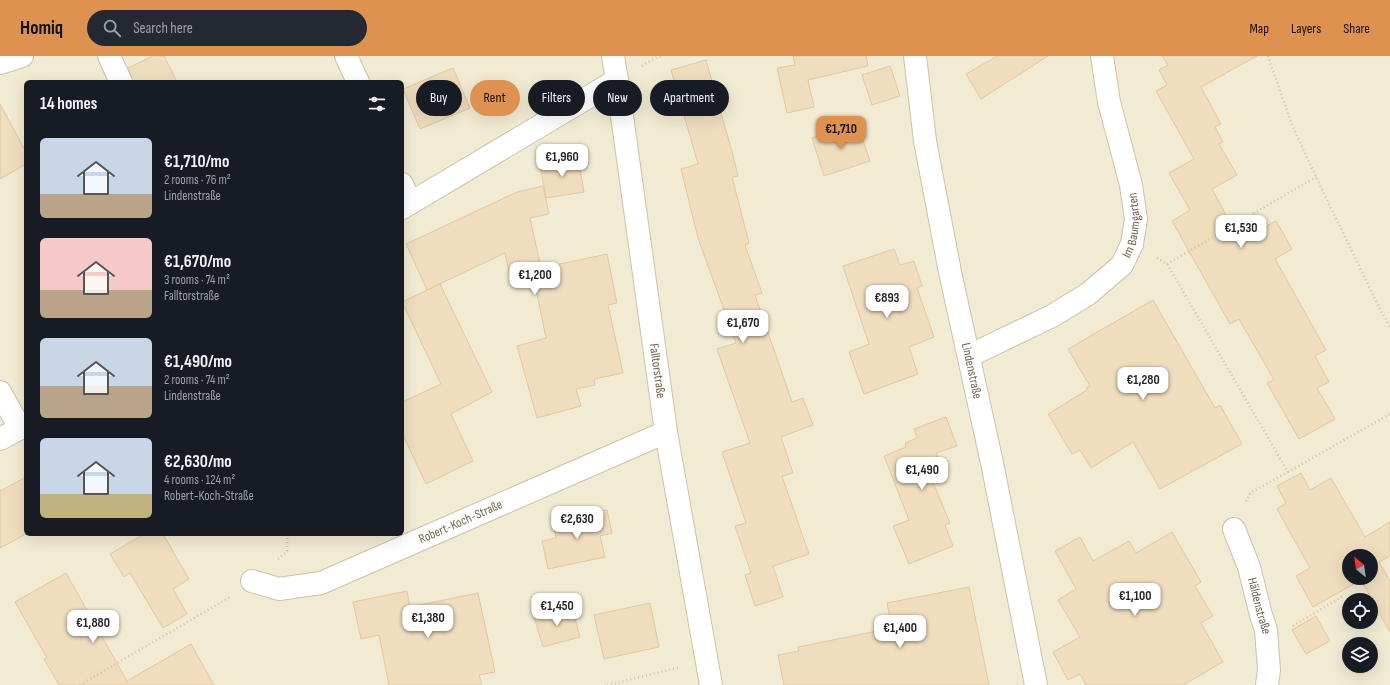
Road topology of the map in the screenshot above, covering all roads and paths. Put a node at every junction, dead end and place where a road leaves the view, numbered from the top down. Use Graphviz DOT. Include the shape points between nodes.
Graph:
graph roads {
  1 [pos="22,56"];
  2 [pos="108,56"];
  3 [pos="346,56"];
  4 [pos="613,56"];
  5 [pos="915,56"];
  6 [pos="1102,56"];
  7 [pos="1268,56"];
  8 [pos="0,63"];
  9 [pos="120,80"];
  10 [pos="357,80"];
  11 [pos="617,80"];
  12 [pos="593,93"];
  13 [pos="622,116"];
  14 [pos="1316,177"];
  15 [pos="405,198"];
  16 [pos="1132,244"];
  17 [pos="1167,264"];
  18 [pos="1390,327"];
  19 [pos="969,356"];
  20 [pos="0,392"];
  21 [pos="1390,414"];
  22 [pos="23,426"];
  23 [pos="666,432"];
  24 [pos="0,439"];
  25 [pos="1288,472"];
  26 [pos="1234,529"];
  27 [pos="252,582"];
  28 [pos="1342,597"];
  29 [pos="1267,641"];
  30 [pos="707,661"];
  31 [pos="80,685"];
  32 [pos="607,685"];
  33 [pos="711,685"];
  34 [pos="1036,685"];
  35 [pos="1267,685"];
  1 -- 8 [label="street"];
  2 -- 9 [label="street"];
  3 -- 10 [label="street"];
  4 -- 11 [label="street, Falltorstraße"];
  5 -- 19 [label="street, Lindenstraße" via="925,141"];
  6 -- 16 [label="street, Im Baumgarten" via="1109,102 1132,185 1136,219"];
  7 -- 14 [label="path" via="1292,125"];
  12 -- 15 [label="street"];
  13 -- 23 [label="street, Falltorstraße"];
  14 -- 17 [label="path"];
  14 -- 18 [label="path"];
  16 -- 17 [label="path"];
  16 -- 19 [label="street, Im Baumgarten" via="1122,265 1088,294 1052,316"];
  17 -- 25 [label="path"];
  19 -- 34 [label="street, Lindenstraße"];
  20 -- 22 [label="street"];
  21 -- 25 [label="path"];
  22 -- 24 [label="street"];
  23 -- 27 [label="street, Robert-Koch-Straße" via="321,583 279,589"];
  23 -- 30 [label="street, Falltorstraße"];
  25 -- 26 [label="path" via="1250,493"];
  26 -- 29 [label="street, Häldenstraße" via="1249,567"];
  27 -- 31 [label="path" via="215,607"];
  28 -- 29 [label="path"];
  29 -- 35 [label="street, Häldenstraße"];
  30 -- 32 [label="path"];
  30 -- 33 [label="street, Falltorstraße"];
}
